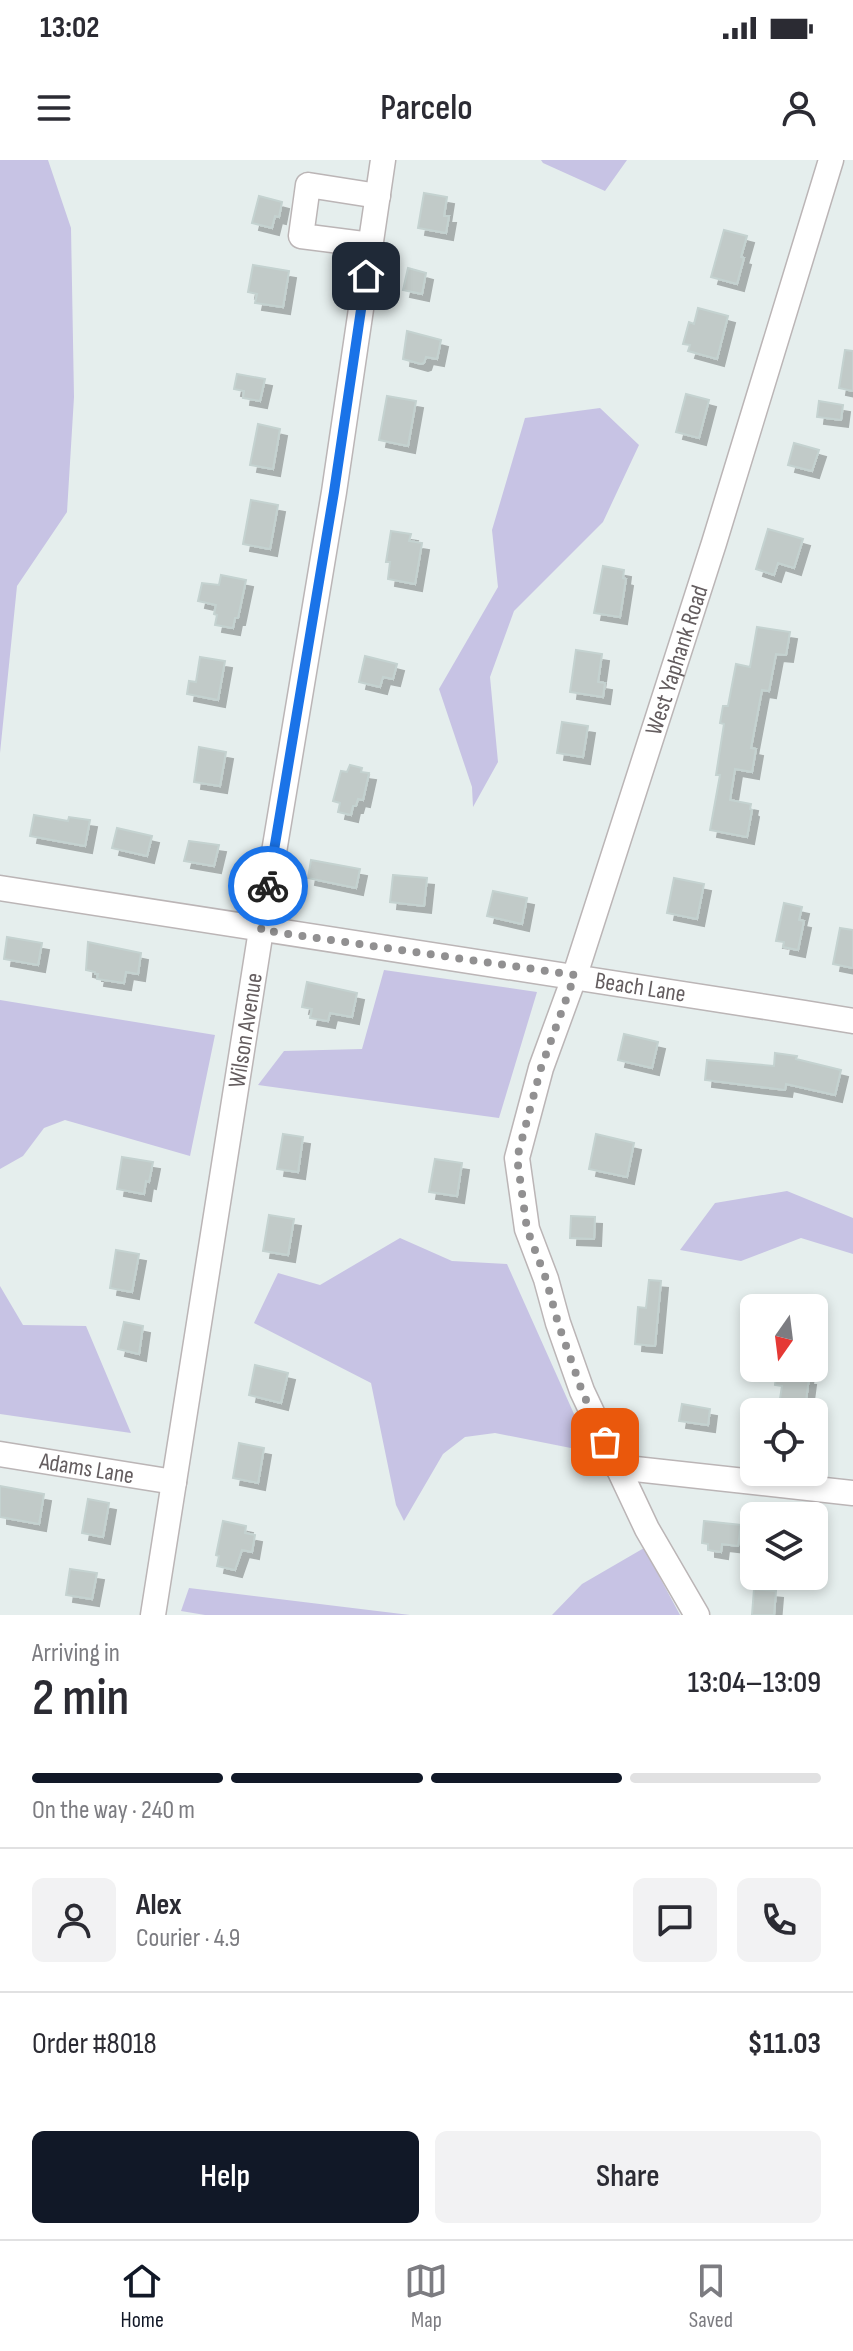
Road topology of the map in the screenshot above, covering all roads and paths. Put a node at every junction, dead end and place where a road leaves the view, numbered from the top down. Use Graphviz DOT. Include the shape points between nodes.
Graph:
graph roads {
  1 [pos="383,160"];
  2 [pos="831,160"];
  3 [pos="378,196"];
  4 [pos="371,245"];
  5 [pos="0,888"];
  6 [pos="261,930"];
  7 [pos="575,975"];
  8 [pos="853,1021"];
  9 [pos="0,1454"];
  10 [pos="617,1467"];
  11 [pos="174,1482"];
  12 [pos="853,1493"];
  13 [pos="153,1615"];
  14 [pos="697,1615"];
  1 -- 3 [label="street, Wilson Avenue"];
  2 -- 7 [label="street, West Yaphank Road"];
  3 -- 4 [label="street, Wilson Avenue"];
  3 -- 4 [label="street" via="308,185 301,236"];
  4 -- 6 [label="street, Wilson Avenue"];
  5 -- 6 [label="street, Beach Lane"];
  6 -- 7 [label="street, Beach Lane"];
  6 -- 11 [label="street, Wilson Avenue"];
  7 -- 8 [label="street, Beach Lane"];
  7 -- 10 [label="street, West Yaphank Road" via="541,1068 517,1158 527,1229 582,1391"];
  9 -- 11 [label="street, Adams Lane"];
  10 -- 12 [label="street"];
  10 -- 14 [label="street"];
  11 -- 13 [label="street, Wilson Avenue"];
}
